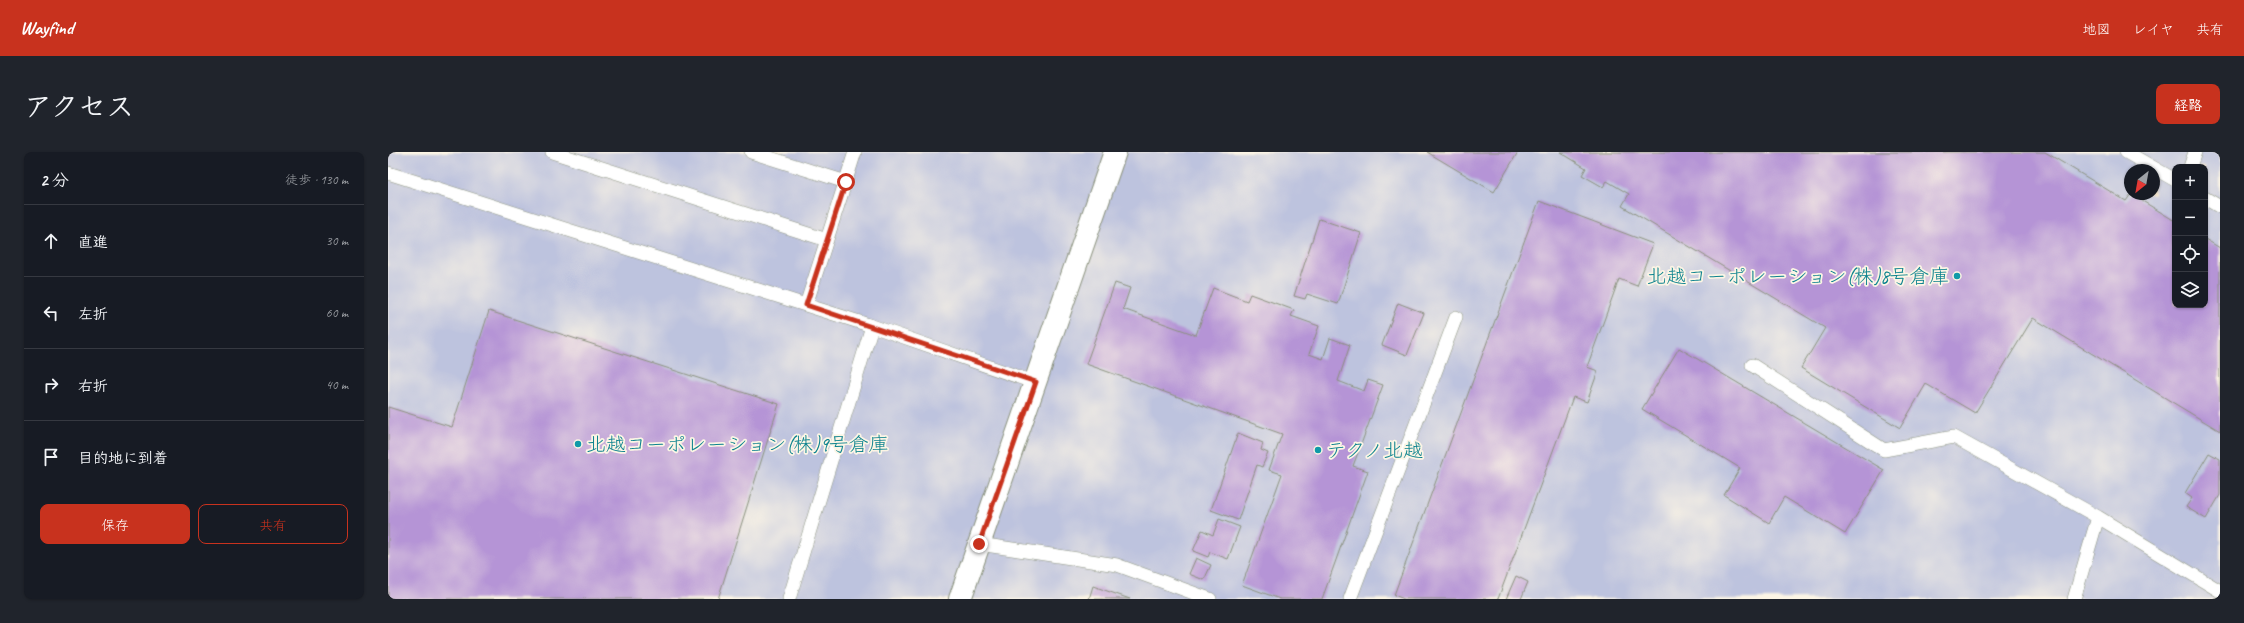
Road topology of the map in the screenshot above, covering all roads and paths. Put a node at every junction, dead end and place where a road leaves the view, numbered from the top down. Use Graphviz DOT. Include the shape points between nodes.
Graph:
graph roads {
  1 [pos="552,152"];
  2 [pos="751,152"];
  3 [pos="855,152"];
  4 [pos="1115,152"];
  5 [pos="2126,152"];
  6 [pos="2195,152"];
  7 [pos="2191,164"];
  8 [pos="388,173"];
  9 [pos="2172,178"];
  10 [pos="846,182"];
  11 [pos="2208,200"];
  12 [pos="2220,207"];
  13 [pos="827,240"];
  14 [pos="806,305"];
  15 [pos="1456,317"];
  16 [pos="872,326"];
  17 [pos="1752,365"];
  18 [pos="1036,382"];
  19 [pos="2098,517"];
  20 [pos="979,544"];
  21 [pos="2220,591"];
  22 [pos="789,599"];
  23 [pos="960,599"];
  24 [pos="1210,599"];
  25 [pos="1350,599"];
  26 [pos="2074,599"];
  1 -- 13 [label="lane"];
  2 -- 10 [label="lane"];
  3 -- 10 [label="lane"];
  4 -- 18 [label="street"];
  5 -- 9 [label="lane"];
  6 -- 7 [label="lane"];
  8 -- 14 [label="lane"];
  10 -- 13 [label="lane"];
  11 -- 12 [label="lane"];
  13 -- 14 [label="lane"];
  14 -- 16 [label="lane"];
  15 -- 25 [label="lane"];
  16 -- 18 [label="lane"];
  16 -- 22 [label="lane"];
  17 -- 19 [label="lane" via="1884,450 1954,437"];
  18 -- 20 [label="street"];
  19 -- 21 [label="lane"];
  19 -- 26 [label="lane"];
  20 -- 23 [label="street"];
  20 -- 24 [label="lane" via="1117,565"];
}
